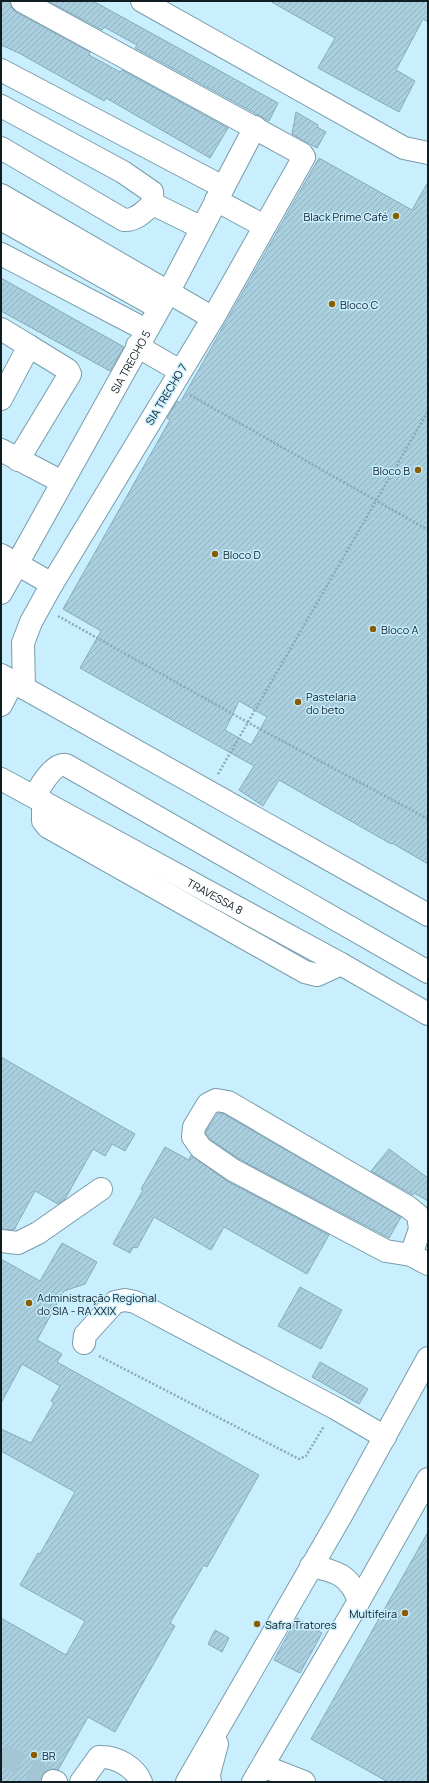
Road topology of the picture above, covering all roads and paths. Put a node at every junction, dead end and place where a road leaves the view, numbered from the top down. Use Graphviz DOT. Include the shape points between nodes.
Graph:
graph roads {
  1 [pos="22,1"];
  2 [pos="142,1"];
  3 [pos="1,70"];
  4 [pos="1,106"];
  5 [pos="255,128"];
  6 [pos="1,148"];
  7 [pos="428,153"];
  8 [pos="220,193"];
  9 [pos="1,195"];
  10 [pos="153,204"];
  11 [pos="1,219"];
  12 [pos="264,226"];
  13 [pos="202,228"];
  14 [pos="1,254"];
  15 [pos="164,300"];
  16 [pos="213,318"];
  17 [pos="1,329"];
  18 [pos="142,338"];
  19 [pos="29,346"];
  20 [pos="177,378"];
  21 [pos="1,399"];
  22 [pos="428,411"];
  23 [pos="9,455"];
  24 [pos="62,482"];
  25 [pos="376,500"];
  26 [pos="428,530"];
  27 [pos="9,560"];
  28 [pos="52,584"];
  29 [pos="1,594"];
  30 [pos="55,614"];
  31 [pos="13,681"];
  32 [pos="1,705"];
  33 [pos="247,722"];
  34 [pos="2,781"];
  35 [pos="209,791"];
  36 [pos="38,798"];
  37 [pos="428,819"];
  38 [pos="428,915"];
  39 [pos="428,972"];
  40 [pos="428,1014"];
  41 [pos="101,1188"];
  42 [pos="1,1241"];
  43 [pos="419,1260"];
  44 [pos="84,1343"];
  45 [pos="428,1358"];
  46 [pos="335,1408"];
  47 [pos="385,1437"];
  48 [pos="428,1478"];
  49 [pos="311,1566"];
  50 [pos="359,1601"];
  51 [pos="225,1714"];
  52 [pos="258,1774"];
  53 [pos="81,1782"];
  54 [pos="140,1782"];
  55 [pos="187,1782"];
  56 [pos="210,1782"];
  57 [pos="304,1782"];
  1 -- 5 [label="main road"];
  2 -- 7 [label="main road" via="404,148"];
  3 -- 8 [label="main road"];
  4 -- 10 [label="main road" via="123,172 152,192"];
  5 -- 8 [label="main road, SIA TRECHO 5"];
  5 -- 12 [label="main road, SIA TRECHO 7" via="304,156"];
  6 -- 10 [label="main road" via="124,220 137,217"];
  8 -- 12 [label="main road"];
  8 -- 13 [label="main road, SIA TRECHO 5"];
  9 -- 15 [label="main road"];
  10 -- 13 [label="main road"];
  11 -- 15 [label="main road"];
  12 -- 16 [label="main road, SIA TRECHO 7"];
  13 -- 15 [label="main road, SIA TRECHO 5"];
  14 -- 18 [label="main road"];
  15 -- 16 [label="main road"];
  15 -- 18 [label="main road, SIA TRECHO 5"];
  16 -- 20 [label="main road, SIA TRECHO 7"];
  17 -- 19 [label="main road"];
  18 -- 20 [label="main road"];
  18 -- 24 [label="main road, SIA TRECHO 5"];
  19 -- 21 [label="main road"];
  19 -- 23 [label="main road" via="68,370 70,374"];
  20 -- 25 [label="path"];
  20 -- 28 [label="main road, SIA TRECHO 7"];
  22 -- 25 [label="path"];
  23 -- 24 [label="main road"];
  24 -- 27 [label="main road, SIA TRECHO 5"];
  25 -- 26 [label="path"];
  25 -- 33 [label="path"];
  27 -- 28 [label="main road"];
  27 -- 29 [label="main road, SIA TRECHO 5"];
  28 -- 31 [label="main road, SIA TRECHO 7" via="31,622"];
  30 -- 33 [label="path"];
  31 -- 32 [label="main road"];
  31 -- 35 [label="main road"];
  33 -- 35 [label="path"];
  33 -- 37 [label="path"];
  34 -- 36 [label="main road, TRAVESSA 8"];
  35 -- 38 [label="main road"];
  36 -- 39 [label="main road" via="55,768 62,764 66,765"];
  36 -- 40 [label="main road, TRAVESSA 8"];
  41 -- 42 [label="main road" via="38,1233 18,1244"];
  43 -- 43 [label="main road" via="386,1251 233,1170 201,1148 193,1137 194,1127 208,1104 216,1100 228,1102 408,1207 418,1215"];
  44 -- 46 [label="main road" via="85,1336 116,1302 135,1302"];
  44 -- 46 [label="path" via="90,1351 299,1459 306,1456"];
  45 -- 47 [label="main road"];
  46 -- 47 [label="main road"];
  47 -- 49 [label="main road"];
  48 -- 50 [label="main road"];
  49 -- 50 [label="main road" via="328,1569 347,1579 355,1588"];
  49 -- 51 [label="main road"];
  50 -- 52 [label="main road"];
  51 -- 55 [label="main road"];
  51 -- 56 [label="main road" via="209,1774"];
  52 -- 57 [label="main road"];
  53 -- 54 [label="main road" via="99,1757 110,1756 136,1772"];
}
